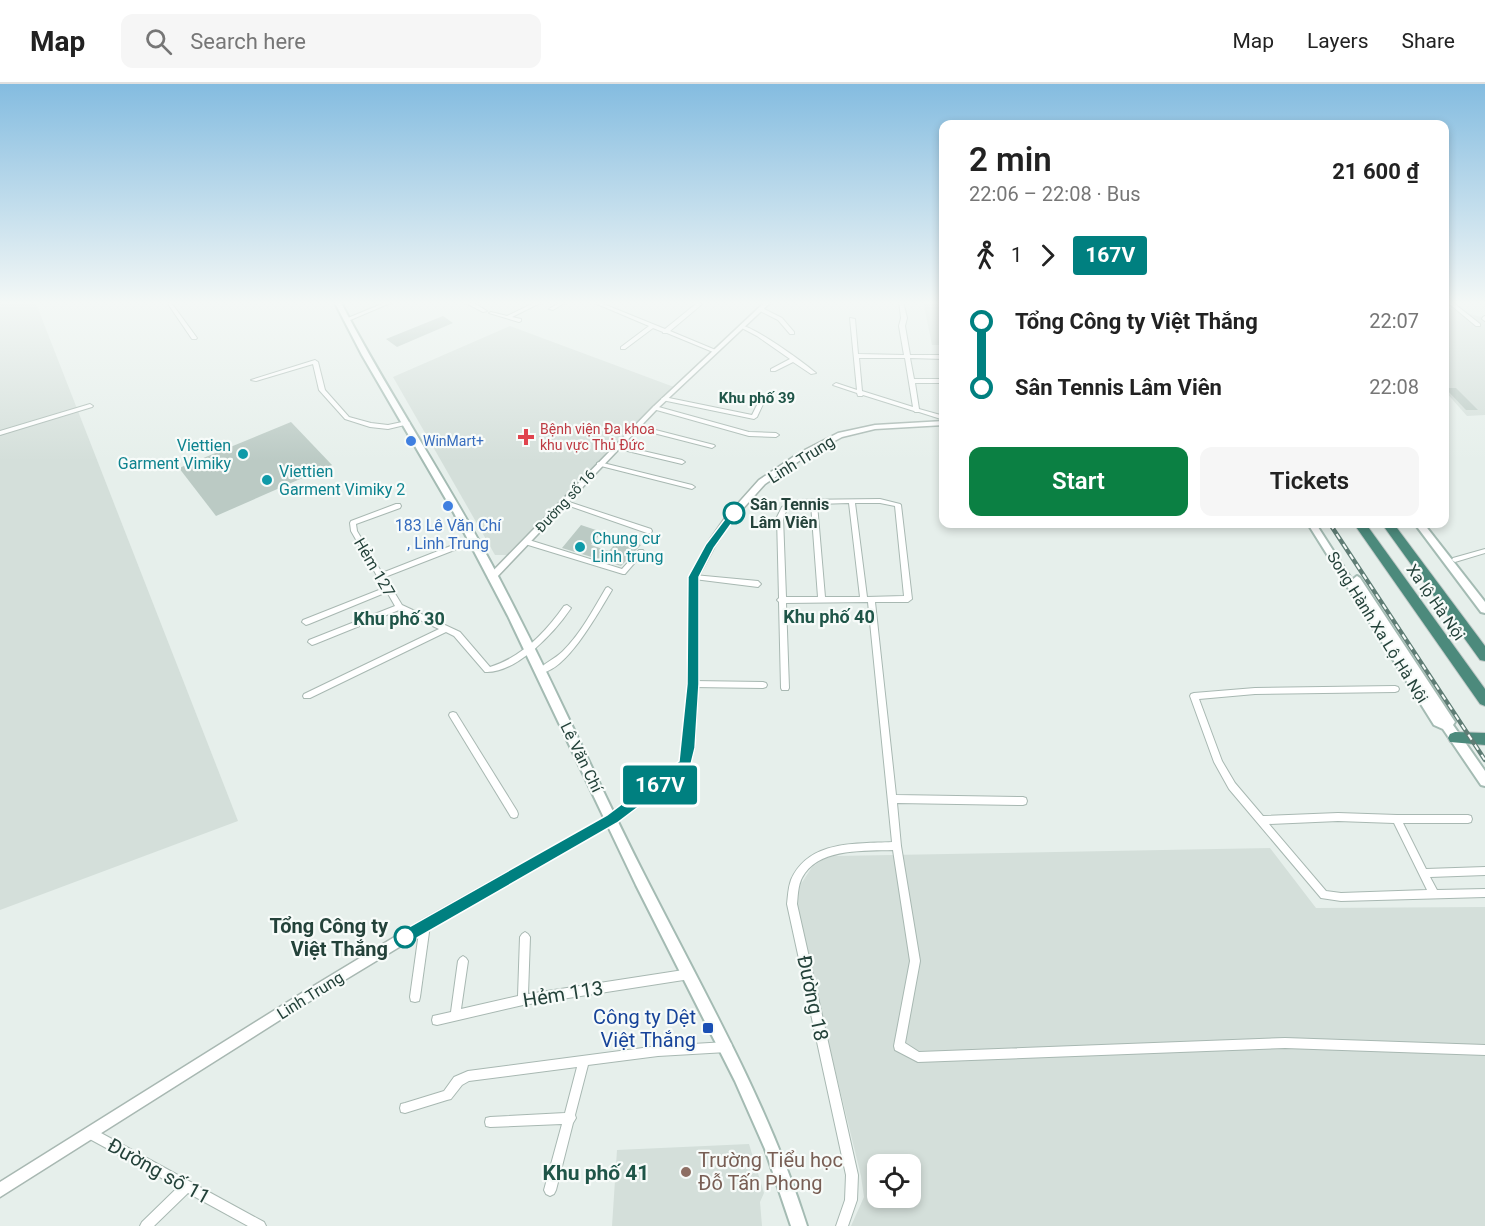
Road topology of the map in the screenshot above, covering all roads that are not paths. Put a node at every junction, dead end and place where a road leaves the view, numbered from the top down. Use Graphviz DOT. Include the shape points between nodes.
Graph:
graph roads {
  1 [pos="366,354"];
  2 [pos="712,354"];
  3 [pos="787,354"];
  4 [pos="857,356"];
  5 [pos="909,357"];
  6 [pos="939,357"];
  7 [pos="794,359"];
  8 [pos="773,370"];
  9 [pos="813,374"];
  10 [pos="254,380"];
  11 [pos="913,381"];
  12 [pos="939,381"];
  13 [pos="836,386"];
  14 [pos="860,394"];
  15 [pos="664,399"];
  16 [pos="761,402"];
  17 [pos="90,406"];
  18 [pos="655,408"];
  19 [pos="917,411"];
  20 [pos="939,417"];
  21 [pos="407,423"];
  22 [pos="939,423"];
  23 [pos="636,427"];
  24 [pos="0,433"];
  25 [pos="776,435"];
  26 [pos="712,446"];
  27 [pos="617,447"];
  28 [pos="682,462"];
  29 [pos="599,465"];
  30 [pos="692,487"];
  31 [pos="563,502"];
  32 [pos="814,502"];
  33 [pos="852,503"];
  34 [pos="398,506"];
  35 [pos="1315,528"];
  36 [pos="1323,528"];
  37 [pos="1363,528"];
  38 [pos="1371,528"];
  39 [pos="1391,528"];
  40 [pos="1401,528"];
  41 [pos="1422,528"];
  42 [pos="1429,528"];
  43 [pos="649,531"];
  44 [pos="473,540"];
  45 [pos="527,542"];
  46 [pos="1485,551"];
  47 [pos="641,552"];
  48 [pos="1455,560"];
  49 [pos="381,576"];
  50 [pos="492,577"];
  51 [pos="694,577"];
  52 [pos="758,584"];
  53 [pos="388,589"];
  54 [pos="608,590"];
  55 [pos="1485,598"];
  56 [pos="868,599"];
  57 [pos="781,600"];
  58 [pos="822,600"];
  59 [pos="399,607"];
  60 [pos="567,608"];
  61 [pos="1485,609"];
  62 [pos="306,622"];
  63 [pos="446,629"];
  64 [pos="1485,640"];
  65 [pos="312,642"];
  66 [pos="530,649"];
  67 [pos="1485,656"];
  68 [pos="542,671"];
  69 [pos="693,684"];
  70 [pos="763,685"];
  71 [pos="785,688"];
  72 [pos="1395,689"];
  73 [pos="1485,689"];
  74 [pos="308,696"];
  75 [pos="1485,700"];
  76 [pos="453,715"];
  77 [pos="1451,732"];
  78 [pos="1485,738"];
  79 [pos="1485,781"];
  80 [pos="892,799"];
  81 [pos="1023,801"];
  82 [pos="514,814"];
  83 [pos="612,819"];
  84 [pos="1397,819"];
  85 [pos="1468,819"];
  86 [pos="1262,820"];
  87 [pos="897,846"];
  88 [pos="1485,871"];
  89 [pos="1423,873"];
  90 [pos="1485,893"];
  91 [pos="1434,895"];
  92 [pos="425,925"];
  93 [pos="525,937"];
  94 [pos="463,962"];
  95 [pos="690,974"];
  96 [pos="415,997"];
  97 [pos="523,1000"];
  98 [pos="455,1016"];
  99 [pos="437,1020"];
  100 [pos="727,1047"];
  101 [pos="1485,1050"];
  102 [pos="584,1061"];
  103 [pos="405,1108"];
  104 [pos="571,1118"];
  105 [pos="490,1122"];
  106 [pos="90,1133"];
  107 [pos="187,1186"];
  108 [pos="0,1190"];
  109 [pos="550,1190"];
  110 [pos="146,1226"];
  111 [pos="260,1226"];
  112 [pos="798,1226"];
  113 [pos="842,1226"];
  1 -- 21 [label="main road, Lê Văn Chí"];
  2 -- 15 [label="street, Đường số 16"];
  3 -- 7 [label="street"];
  4 -- 5 [label="street"];
  4 -- 14 [label="street"];
  5 -- 6 [label="street"];
  5 -- 11 [label="street"];
  7 -- 8 [label="street"];
  7 -- 9 [label="street"];
  10 -- 21 [label="street" via="315,362 322,390 347,418 388,427"];
  11 -- 12 [label="street"];
  11 -- 19 [label="street"];
  13 -- 14 [label="street"];
  14 -- 19 [label="street"];
  15 -- 16 [label="street" via="754,417"];
  15 -- 18 [label="street, Đường số 16"];
  17 -- 24 [label="street"];
  18 -- 23 [label="street, Đường số 16"];
  18 -- 25 [label="street" via="748,434"];
  19 -- 20 [label="street"];
  21 -- 44 [label="main road, Lê Văn Chí"];
  22 -- 51 [label="street, Linh Trung" via="862,428 802,455 762,482 744,501 710,546"];
  23 -- 26 [label="street"];
  23 -- 27 [label="street, Đường số 16"];
  27 -- 28 [label="street"];
  27 -- 29 [label="street, Đường số 16"];
  29 -- 30 [label="street"];
  29 -- 31 [label="street, Đường số 16"];
  31 -- 43 [label="street"];
  31 -- 45 [label="street, Đường số 16"];
  32 -- 33 [label="street"];
  32 -- 57 [label="street" via="797,502 784,509 780,518"];
  32 -- 58 [label="street"];
  33 -- 56 [label="street"];
  33 -- 56 [label="street" via="880,501 898,505 908,599"];
  34 -- 49 [label="street, Hẻm 127" via="353,523"];
  35 -- 77 [label="main road, Song Hành Xa Lộ Hà Nội" via="1438,722"];
  36 -- 77 [label="main road, Song Hành Xa Lộ Hà Nội" via="1449,722"];
  37 -- 75 [label="highway, Xa lộ Hà Nội"];
  38 -- 73 [label="highway, Xa lộ Hà Nội"];
  39 -- 67 [label="highway, Xa lộ Hà Nội"];
  40 -- 64 [label="highway, Xa lộ Hà Nội"];
  41 -- 61 [label="main road"];
  42 -- 48 [label="main road"];
  44 -- 49 [label="street"];
  44 -- 50 [label="main road, Lê Văn Chí"];
  45 -- 47 [label="street" via="623,572"];
  45 -- 50 [label="street, Đường số 16"];
  46 -- 48 [label="street"];
  48 -- 55 [label="main road"];
  49 -- 53 [label="street, Hẻm 127"];
  50 -- 66 [label="main road, Lê Văn Chí"];
  51 -- 52 [label="street"];
  51 -- 69 [label="street, Linh Trung"];
  53 -- 59 [label="street, Hẻm 127"];
  53 -- 62 [label="street"];
  54 -- 68 [label="street" via="570,652"];
  56 -- 58 [label="street"];
  56 -- 80 [label="street"];
  57 -- 58 [label="street"];
  57 -- 71 [label="street"];
  59 -- 63 [label="street, Hẻm 127"];
  59 -- 65 [label="street"];
  60 -- 66 [label="street" via="550,633"];
  63 -- 66 [label="street, Hẻm 127" via="457,634 488,670"];
  63 -- 74 [label="street"];
  66 -- 68 [label="main road, Lê Văn Chí"];
  68 -- 83 [label="main road, Lê Văn Chí"];
  69 -- 70 [label="street"];
  69 -- 83 [label="street, Linh Trung" via="685,764"];
  72 -- 86 [label="street" via="1194,696 1218,762 1232,786"];
  76 -- 82 [label="street"];
  77 -- 78 [label="highway"];
  77 -- 79 [label="main road, Song Hành Xa Lộ Hà Nội"];
  80 -- 81 [label="street"];
  80 -- 87 [label="street"];
  83 -- 92 [label="street, Linh Trung"];
  83 -- 95 [label="main road, Lê Văn Chí"];
  84 -- 85 [label="street"];
  84 -- 86 [label="street"];
  84 -- 89 [label="street"];
  86 -- 91 [label="street" via="1324,895"];
  87 -- 101 [label="street" via="915,961 899,1046 918,1057 1285,1042"];
  87 -- 113 [label="street, Đường 18" via="822,853 807,864 793,891 792,904 852,1175 851,1200"];
  88 -- 89 [label="street"];
  89 -- 91 [label="street"];
  90 -- 91 [label="street"];
  92 -- 96 [label="street"];
  92 -- 106 [label="street, Linh Trung"];
  93 -- 97 [label="street"];
  94 -- 98 [label="street"];
  95 -- 97 [label="street, Hẻm 113"];
  95 -- 100 [label="main road, Lê Văn Chí"];
  97 -- 98 [label="street, Hẻm 113"];
  98 -- 99 [label="street, Hẻm 113"];
  100 -- 102 [label="street"];
  100 -- 112 [label="main road, Lê Văn Chí" via="777,1155"];
  102 -- 103 [label="street" via="468,1076 458,1081 447,1095"];
  102 -- 104 [label="street"];
  104 -- 105 [label="street"];
  104 -- 109 [label="street"];
  106 -- 107 [label="street, Đường số 11"];
  106 -- 108 [label="street, Linh Trung"];
  107 -- 110 [label="street"];
  107 -- 111 [label="street, Đường số 11"];
}
